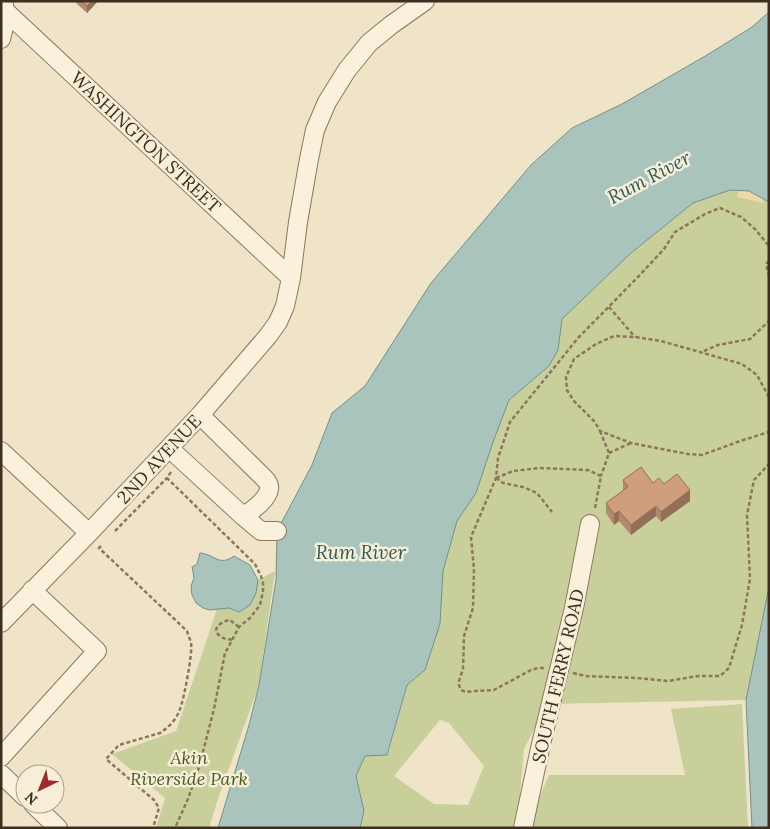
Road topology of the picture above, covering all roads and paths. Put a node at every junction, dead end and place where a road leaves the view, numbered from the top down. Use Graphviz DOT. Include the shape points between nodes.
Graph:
graph roads {
  1 [pos="425,1"];
  2 [pos="3,6"];
  3 [pos="1,38"];
  4 [pos="769,246"];
  5 [pos="769,261"];
  6 [pos="769,276"];
  7 [pos="291,278"];
  8 [pos="609,307"];
  9 [pos="769,321"];
  10 [pos="635,337"];
  11 [pos="703,352"];
  12 [pos="769,397"];
  13 [pos="200,415"];
  14 [pos="600,431"];
  15 [pos="769,432"];
  16 [pos="631,443"];
  17 [pos="1,451"];
  18 [pos="166,452"];
  19 [pos="609,453"];
  20 [pos="769,464"];
  21 [pos="601,476"];
  22 [pos="167,478"];
  23 [pos="496,478"];
  24 [pos="552,512"];
  25 [pos="243,516"];
  26 [pos="590,524"];
  27 [pos="277,531"];
  28 [pos="89,533"];
  29 [pos="113,534"];
  30 [pos="106,541"];
  31 [pos="32,590"];
  32 [pos="1,623"];
  33 [pos="239,628"];
  34 [pos="232,640"];
  35 [pos="551,669"];
  36 [pos="571,673"];
  37 [pos="1,756"];
  38 [pos="1,774"];
  39 [pos="15,787"];
  40 [pos="43,814"];
  41 [pos="58,828"];
  42 [pos="153,828"];
  43 [pos="176,828"];
  44 [pos="523,828"];
  1 -- 7 [label="street, 2ND AVENUE" via="369,43 327,102 315,130 309,158"];
  2 -- 3 [label="street"];
  2 -- 7 [label="street, WASHINGTON STREET"];
  4 -- 8 [label="path" via="741,217 720,208 675,232 664,249"];
  5 -- 6 [label="path" via="766,264"];
  7 -- 13 [label="street, 2ND AVENUE" via="278,322"];
  8 -- 10 [label="path"];
  8 -- 23 [label="path" via="552,368 510,422 498,458"];
  9 -- 11 [label="path" via="750,339 718,345"];
  10 -- 11 [label="path"];
  10 -- 14 [label="path" via="614,336 596,344 574,359 566,377 567,390"];
  11 -- 12 [label="path" via="742,364 757,375"];
  13 -- 18 [label="street, 2ND AVENUE"];
  13 -- 25 [label="street" via="269,485 265,497"];
  14 -- 16 [label="path"];
  14 -- 19 [label="path"];
  15 -- 16 [label="path" via="702,455"];
  16 -- 19 [label="path"];
  17 -- 28 [label="street"];
  18 -- 22 [label="path" via="173,468"];
  18 -- 25 [label="street"];
  18 -- 28 [label="street, 2ND AVENUE"];
  19 -- 21 [label="path"];
  20 -- 36 [label="path" via="754,480 747,516 750,579 742,625 729,668 720,676 668,681"];
  21 -- 23 [label="path" via="588,470 539,468 513,471"];
  21 -- 26 [label="path"];
  22 -- 29 [label="path"];
  22 -- 33 [label="path" via="255,564 261,576 263,591 260,605"];
  23 -- 24 [label="path" via="538,493"];
  23 -- 35 [label="path" via="471,537 473,608 464,636 459,686 466,692 494,690 531,670"];
  25 -- 27 [label="street" via="261,531"];
  26 -- 44 [label="street, SOUTH FERRY ROAD"];
  28 -- 31 [label="street, 2ND AVENUE"];
  30 -- 42 [label="path" via="99,548 187,631 191,642 180,711 165,730 119,745 106,758 154,800 159,808"];
  31 -- 32 [label="street, 2ND AVENUE"];
  31 -- 37 [label="street" via="97,650"];
  33 -- 34 [label="path"];
  33 -- 34 [label="path" via="230,620 219,623 218,635"];
  34 -- 43 [label="path" via="225,653 199,767"];
  38 -- 39 [label="street"];
  40 -- 41 [label="street"];
}
